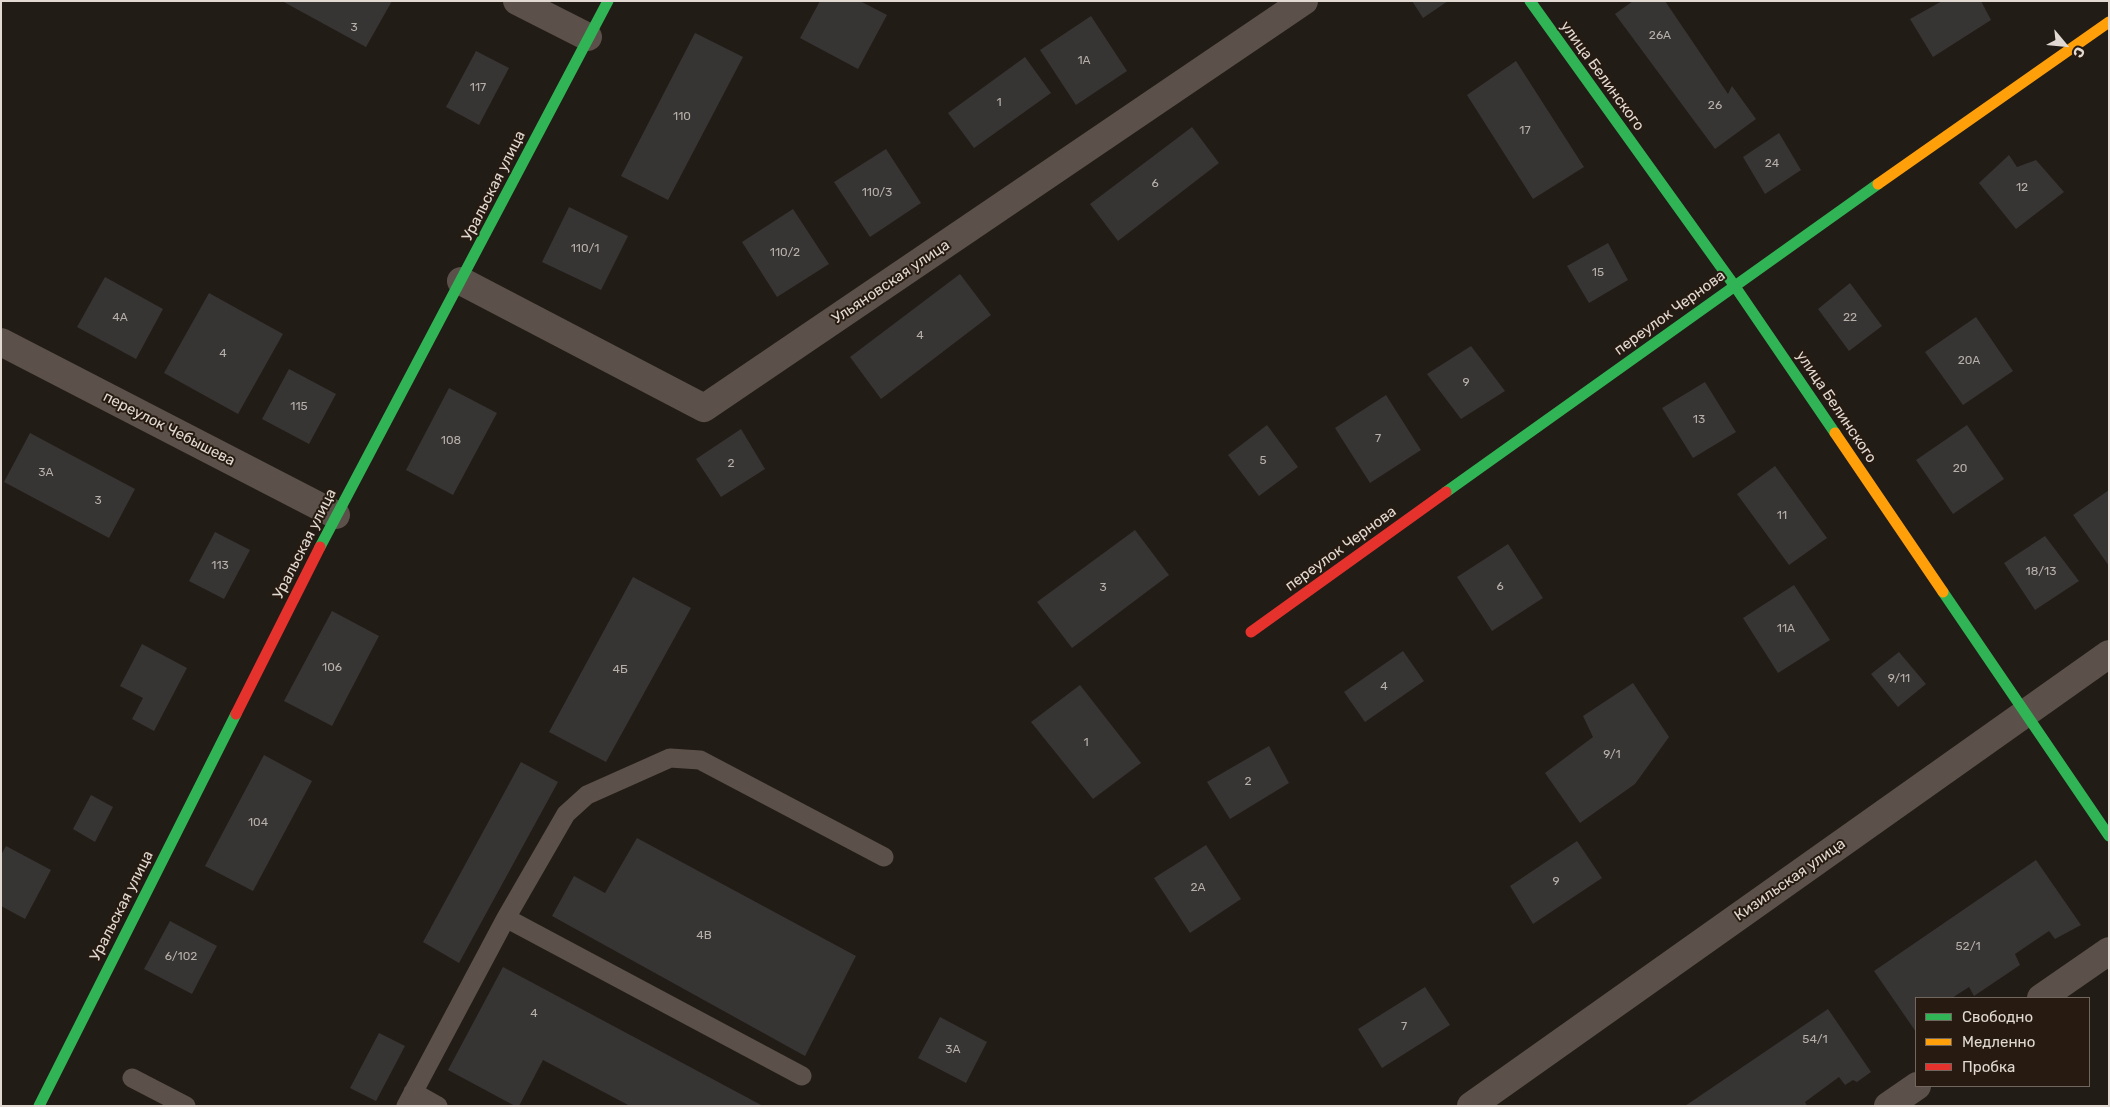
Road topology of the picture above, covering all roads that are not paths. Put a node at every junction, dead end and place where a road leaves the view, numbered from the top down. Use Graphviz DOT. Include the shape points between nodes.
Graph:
graph roads {
  1 [pos="517,1"];
  2 [pos="608,1"];
  3 [pos="1304,1"];
  4 [pos="1530,1"];
  5 [pos="2109,22"];
  6 [pos="588,38"];
  7 [pos="461,281"];
  8 [pos="1734,285"];
  9 [pos="1,342"];
  10 [pos="336,516"];
  11 [pos="1251,632"];
  12 [pos="2109,654"];
  13 [pos="2025,713"];
  14 [pos="2109,836"];
  15 [pos="884,857"];
  16 [pos="506,918"];
  17 [pos="2109,951"];
  18 [pos="2042,997"];
  19 [pos="802,1076"];
  20 [pos="132,1078"];
  21 [pos="1916,1087"];
  22 [pos="409,1099"];
  23 [pos="38,1106"];
  24 [pos="186,1106"];
  25 [pos="438,1106"];
  26 [pos="1471,1106"];
  27 [pos="1888,1106"];
  1 -- 6 [label="street"];
  2 -- 6 [label="street, Уральская улица"];
  3 -- 7 [label="street, Ульяновская улица" via="704,408"];
  4 -- 8 [label="street, улица Белинского"];
  5 -- 8 [label="street, переулок Чернова"];
  6 -- 7 [label="street, Уральская улица"];
  7 -- 10 [label="street, Уральская улица"];
  8 -- 11 [label="street, переулок Чернова"];
  8 -- 13 [label="street, улица Белинского"];
  9 -- 10 [label="street, переулок Чебышева"];
  10 -- 23 [label="street, Уральская улица"];
  12 -- 13 [label="street, Кизильская улица"];
  13 -- 14 [label="street, улица Белинского"];
  13 -- 26 [label="street, Кизильская улица"];
  15 -- 16 [label="lane" via="700,760 670,758 587,795 566,814"];
  16 -- 19 [label="lane"];
  16 -- 22 [label="lane"];
  17 -- 18 [label="street"];
  20 -- 24 [label="lane"];
  21 -- 27 [label="street"];
  22 -- 25 [label="lane"];
}
